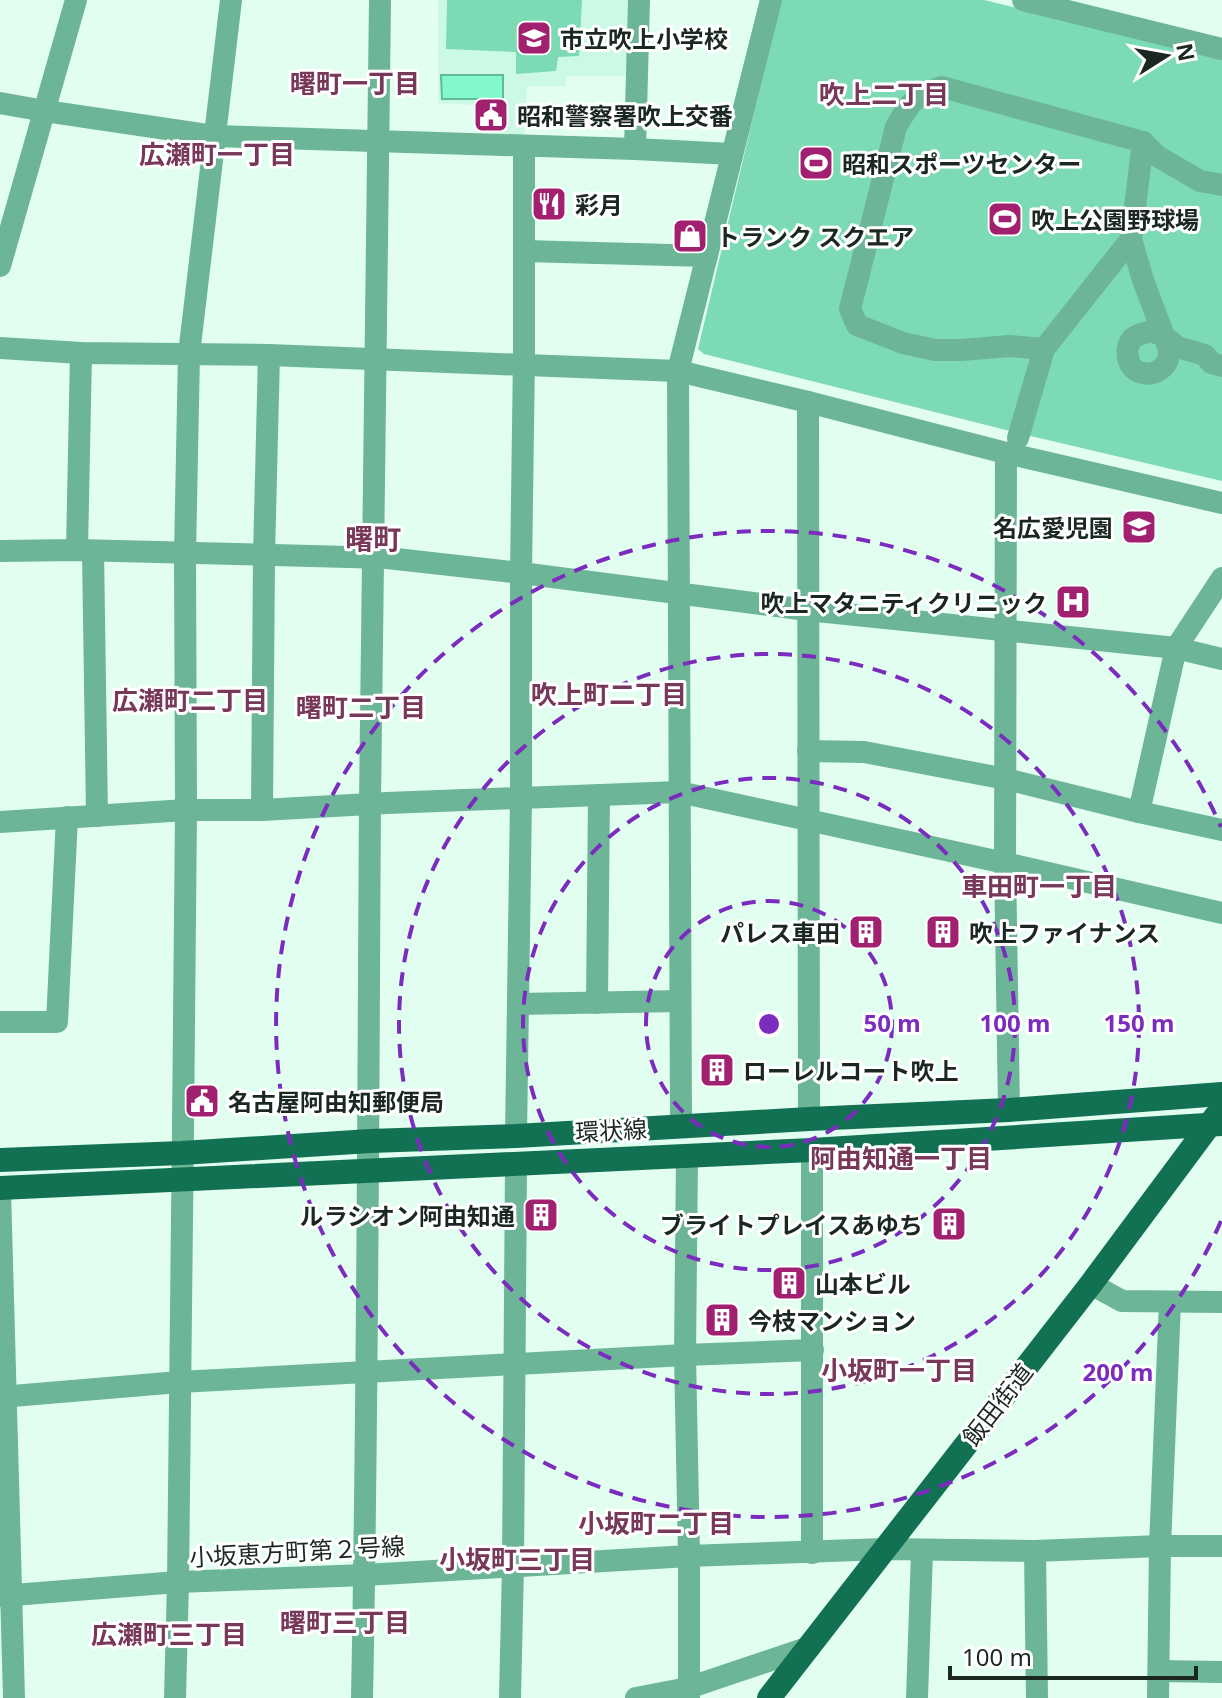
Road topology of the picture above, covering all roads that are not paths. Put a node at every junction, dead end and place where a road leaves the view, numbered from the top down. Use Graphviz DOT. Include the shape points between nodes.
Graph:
graph roads {
  1 [pos="76,0"];
  2 [pos="231,0"];
  3 [pos="380,0"];
  4 [pos="639,0"];
  5 [pos="771,0"];
  6 [pos="1023,0"];
  7 [pos="1222,49"];
  8 [pos="0,103"];
  9 [pos="45,111"];
  10 [pos="214,136"];
  11 [pos="379,140"];
  12 [pos="1143,142"];
  13 [pos="524,146"];
  14 [pos="635,149"];
  15 [pos="732,154"];
  16 [pos="1222,185"];
  17 [pos="1131,239"];
  18 [pos="524,251"];
  19 [pos="707,256"];
  20 [pos="0,266"];
  21 [pos="0,348"];
  22 [pos="1044,349"];
  23 [pos="81,353"];
  24 [pos="189,354"];
  25 [pos="269,355"];
  26 [pos="377,359"];
  27 [pos="524,366"];
  28 [pos="1222,366"];
  29 [pos="678,371"];
  30 [pos="808,402"];
  31 [pos="1012,445"];
  32 [pos="1222,503"];
  33 [pos="85,550"];
  34 [pos="0,551"];
  35 [pos="185,554"];
  36 [pos="264,556"];
  37 [pos="373,557"];
  38 [pos="521,573"];
  39 [pos="1222,578"];
  40 [pos="678,594"];
  41 [pos="807,610"];
  42 [pos="1006,631"];
  43 [pos="1176,648"];
  44 [pos="1222,659"];
  45 [pos="808,751"];
  46 [pos="1006,779"];
  47 [pos="679,792"];
  48 [pos="599,795"];
  49 [pos="521,798"];
  50 [pos="370,805"];
  51 [pos="186,810"];
  52 [pos="262,810"];
  53 [pos="1139,812"];
  54 [pos="97,816"];
  55 [pos="67,817"];
  56 [pos="807,821"];
  57 [pos="0,822"];
  58 [pos="1222,830"];
  59 [pos="1005,863"];
  60 [pos="1222,913"];
  61 [pos="680,1001"];
  62 [pos="597,1003"];
  63 [pos="518,1004"];
  64 [pos="0,1022"];
  65 [pos="1222,1094"];
  66 [pos="1009,1110"];
  67 [pos="809,1119"];
  68 [pos="1218,1119"];
  69 [pos="681,1126"];
  70 [pos="516,1136"];
  71 [pos="370,1141"];
  72 [pos="812,1150"];
  73 [pos="182,1153"];
  74 [pos="687,1157"];
  75 [pos="0,1160"];
  76 [pos="516,1165"];
  77 [pos="369,1172"];
  78 [pos="182,1180"];
  79 [pos="0,1188"];
  80 [pos="1091,1284"];
  81 [pos="1170,1302"];
  82 [pos="1222,1302"];
  83 [pos="813,1350"];
  84 [pos="685,1355"];
  85 [pos="515,1365"];
  86 [pos="366,1373"];
  87 [pos="179,1382"];
  88 [pos="3,1396"];
  89 [pos="1160,1546"];
  90 [pos="1222,1546"];
  91 [pos="884,1549"];
  92 [pos="922,1551"];
  93 [pos="1035,1551"];
  94 [pos="812,1553"];
  95 [pos="689,1556"];
  96 [pos="513,1566"];
  97 [pos="365,1575"];
  98 [pos="178,1582"];
  99 [pos="5,1596"];
  100 [pos="810,1647"];
  101 [pos="1159,1671"];
  102 [pos="1222,1672"];
  103 [pos="688,1693"];
  104 [pos="14,1698"];
  105 [pos="175,1698"];
  106 [pos="362,1698"];
  107 [pos="510,1698"];
  108 [pos="636,1698"];
  109 [pos="769,1698"];
  110 [pos="917,1698"];
  111 [pos="1037,1698"];
  112 [pos="1158,1698"];
  1 -- 9 [label="street"];
  2 -- 10 [label="street"];
  3 -- 11 [label="street"];
  4 -- 14 [label="street"];
  5 -- 15 [label="street"];
  6 -- 7 [label="street"];
  8 -- 9 [label="street"];
  9 -- 10 [label="street"];
  9 -- 20 [label="street"];
  10 -- 11 [label="street"];
  10 -- 24 [label="street"];
  11 -- 13 [label="street"];
  11 -- 26 [label="street"];
  12 -- 16 [label="street" via="1200,181"];
  12 -- 17 [label="street"];
  12 -- 22 [label="street" via="942,87 908,106 896,127 850,309 857,325 935,350"];
  13 -- 14 [label="street"];
  13 -- 18 [label="street"];
  14 -- 15 [label="street"];
  15 -- 19 [label="street"];
  17 -- 22 [label="street"];
  17 -- 28 [label="street" via="1164,336"];
  18 -- 19 [label="street"];
  18 -- 27 [label="street"];
  19 -- 29 [label="street"];
  21 -- 23 [label="street"];
  22 -- 31 [label="street"];
  23 -- 24 [label="street"];
  23 -- 33 [label="street"];
  24 -- 25 [label="street"];
  24 -- 35 [label="street"];
  25 -- 26 [label="street"];
  25 -- 36 [label="street"];
  26 -- 27 [label="street"];
  26 -- 37 [label="street"];
  27 -- 29 [label="street"];
  27 -- 38 [label="street"];
  29 -- 30 [label="street"];
  29 -- 40 [label="street"];
  30 -- 31 [label="street"];
  30 -- 41 [label="street"];
  31 -- 32 [label="street"];
  31 -- 42 [label="street"];
  33 -- 34 [label="street"];
  33 -- 35 [label="street"];
  33 -- 54 [label="street"];
  35 -- 36 [label="street"];
  35 -- 51 [label="street"];
  36 -- 37 [label="street"];
  36 -- 52 [label="street"];
  37 -- 38 [label="street"];
  37 -- 50 [label="street"];
  38 -- 40 [label="street"];
  38 -- 49 [label="street"];
  39 -- 43 [label="street"];
  40 -- 41 [label="street"];
  40 -- 47 [label="street"];
  41 -- 42 [label="street"];
  41 -- 45 [label="street"];
  42 -- 43 [label="street"];
  42 -- 46 [label="street"];
  43 -- 44 [label="street"];
  43 -- 53 [label="street"];
  45 -- 46 [label="street" via="864,752"];
  45 -- 56 [label="street"];
  46 -- 53 [label="street"];
  46 -- 59 [label="street"];
  47 -- 48 [label="street"];
  47 -- 56 [label="street"];
  47 -- 61 [label="street"];
  48 -- 49 [label="street"];
  48 -- 62 [label="street"];
  49 -- 50 [label="street"];
  49 -- 63 [label="street"];
  50 -- 52 [label="street"];
  50 -- 71 [label="street"];
  51 -- 52 [label="street"];
  51 -- 54 [label="street"];
  51 -- 73 [label="street"];
  53 -- 58 [label="street"];
  54 -- 55 [label="street"];
  55 -- 57 [label="street"];
  55 -- 64 [label="street" via="57,1022"];
  56 -- 59 [label="street"];
  56 -- 67 [label="street"];
  59 -- 60 [label="street"];
  59 -- 66 [label="street"];
  61 -- 62 [label="street"];
  61 -- 69 [label="street"];
  62 -- 63 [label="street"];
  63 -- 70 [label="street"];
  65 -- 66 [label="main road, 環状線"];
  66 -- 67 [label="main road, 環状線"];
  67 -- 69 [label="main road, 環状線"];
  68 -- 72 [label="main road, 環状線"];
  68 -- 80 [label="main road, 飯田街道"];
  69 -- 70 [label="main road, 環状線"];
  70 -- 71 [label="main road, 環状線"];
  71 -- 73 [label="main road, 環状線"];
  71 -- 77 [label="street"];
  72 -- 74 [label="main road, 環状線"];
  72 -- 83 [label="street"];
  73 -- 75 [label="main road, 環状線"];
  73 -- 78 [label="street"];
  74 -- 76 [label="main road, 環状線"];
  74 -- 84 [label="street"];
  76 -- 77 [label="main road, 環状線"];
  76 -- 85 [label="street"];
  77 -- 78 [label="main road, 環状線"];
  77 -- 86 [label="street"];
  78 -- 79 [label="main road, 環状線"];
  78 -- 87 [label="street"];
  79 -- 88 [label="street"];
  80 -- 81 [label="street" via="1122,1301"];
  80 -- 91 [label="main road, 飯田街道"];
  81 -- 82 [label="street"];
  81 -- 89 [label="street"];
  83 -- 84 [label="street"];
  83 -- 94 [label="street"];
  84 -- 85 [label="street"];
  84 -- 95 [label="street"];
  85 -- 86 [label="street"];
  85 -- 96 [label="street"];
  86 -- 87 [label="street"];
  86 -- 97 [label="street"];
  87 -- 88 [label="street"];
  87 -- 98 [label="street"];
  88 -- 99 [label="street"];
  89 -- 90 [label="street, 小坂恵方町第２号線"];
  89 -- 93 [label="street, 小坂恵方町第２号線"];
  89 -- 101 [label="street"];
  91 -- 92 [label="street, 小坂恵方町第２号線"];
  91 -- 94 [label="street, 小坂恵方町第２号線"];
  91 -- 100 [label="main road, 飯田街道"];
  92 -- 93 [label="street, 小坂恵方町第２号線"];
  92 -- 110 [label="street"];
  93 -- 111 [label="street"];
  94 -- 95 [label="street, 小坂恵方町第２号線"];
  95 -- 96 [label="street, 小坂恵方町第２号線"];
  95 -- 103 [label="street"];
  96 -- 97 [label="street, 小坂恵方町第２号線"];
  96 -- 107 [label="street"];
  97 -- 98 [label="street, 小坂恵方町第２号線"];
  97 -- 106 [label="street"];
  98 -- 99 [label="street, 小坂恵方町第２号線"];
  98 -- 105 [label="street"];
  99 -- 104 [label="street"];
  100 -- 103 [label="street"];
  100 -- 109 [label="main road, 飯田街道"];
  101 -- 102 [label="street"];
  101 -- 112 [label="street"];
  103 -- 108 [label="street"];
}
